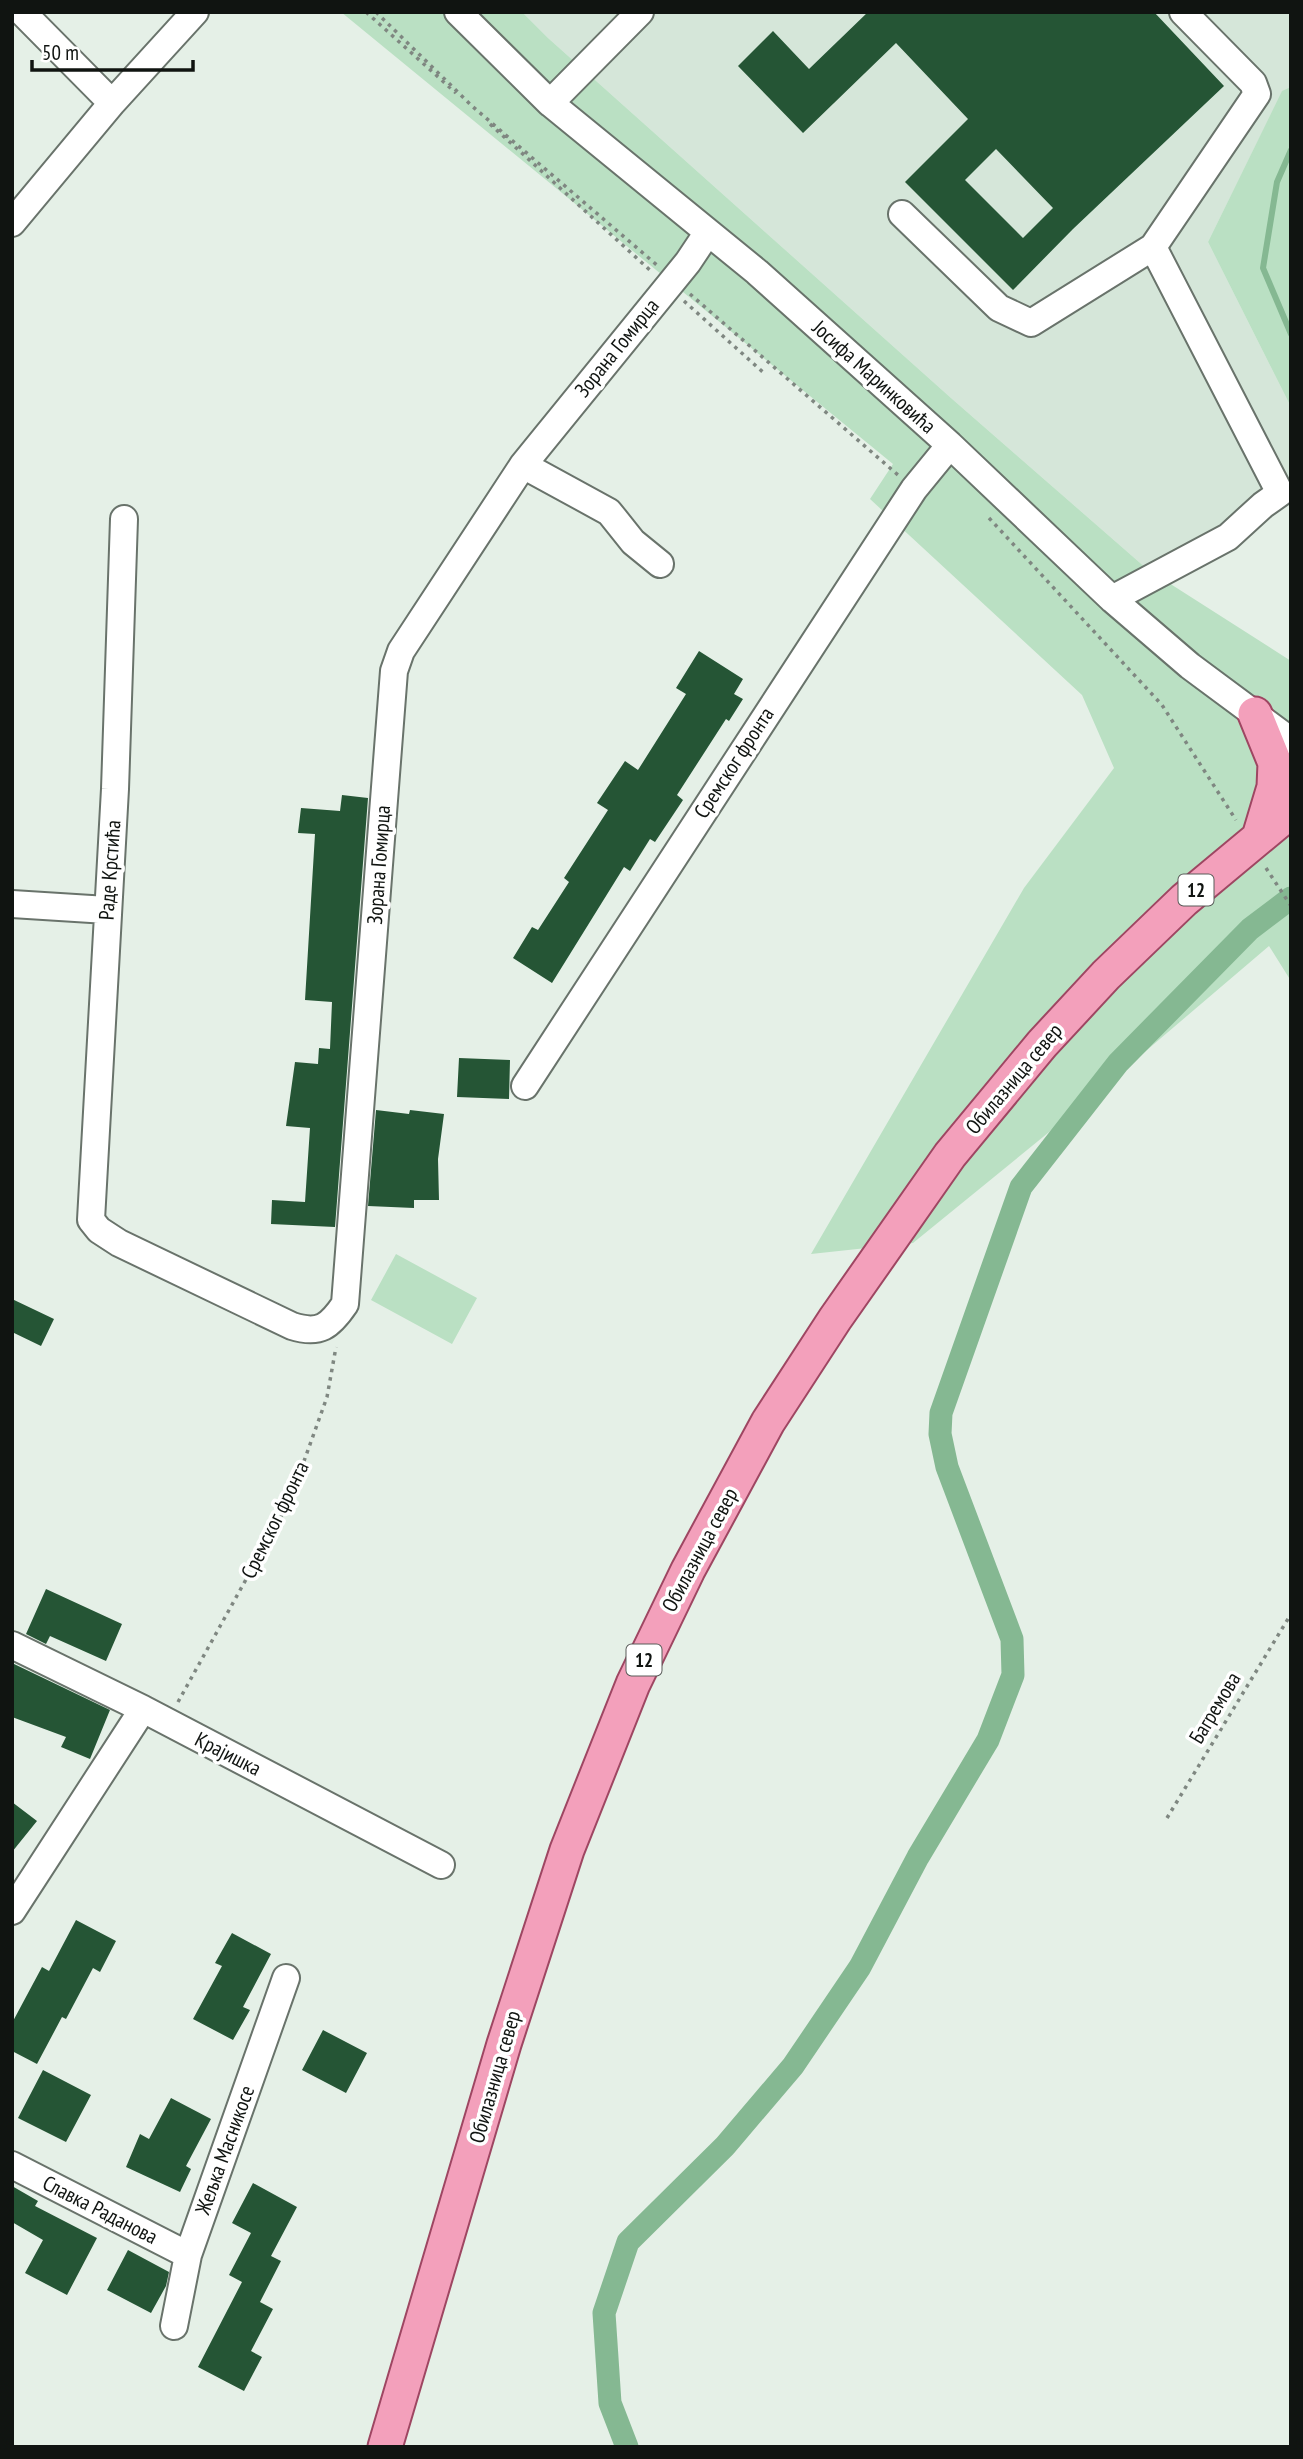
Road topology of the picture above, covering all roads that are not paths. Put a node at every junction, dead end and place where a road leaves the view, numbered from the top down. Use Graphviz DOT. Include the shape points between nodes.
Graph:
graph roads {
  1 [pos="22,12"];
  2 [pos="195,12"];
  3 [pos="458,12"];
  4 [pos="640,12"];
  5 [pos="1183,12"];
  6 [pos="111,103"];
  7 [pos="550,103"];
  8 [pos="902,214"];
  9 [pos="12,223"];
  10 [pos="708,232"];
  11 [pos="1153,247"];
  12 [pos="950,445"];
  13 [pos="523,465"];
  14 [pos="1285,491"];
  15 [pos="124,519"];
  16 [pos="660,564"];
  17 [pos="1112,599"];
  18 [pos="1255,715"];
  19 [pos="1291,741"];
  20 [pos="1291,811"];
  21 [pos="1291,822"];
  22 [pos="1255,840"];
  23 [pos="12,904"];
  24 [pos="107,910"];
  25 [pos="525,1086"];
  26 [pos="91,1220"];
  27 [pos="12,1645"];
  28 [pos="143,1709"];
  29 [pos="442,1865"];
  30 [pos="12,1911"];
  31 [pos="286,1978"];
  32 [pos="12,2165"];
  33 [pos="188,2255"];
  34 [pos="174,2326"];
  35 [pos="386,2447"];
  1 -- 6 [label="street"];
  2 -- 6 [label="street"];
  3 -- 7 [label="street, Јосифа Маринковића"];
  4 -- 7 [label="street"];
  5 -- 11 [label="street" via="1253,83 1257,94"];
  6 -- 9 [label="street"];
  7 -- 10 [label="street, Јосифа Маринковића"];
  8 -- 11 [label="street" via="999,308 1031,323"];
  10 -- 12 [label="street, Јосифа Маринковића"];
  10 -- 13 [label="street, Зорана Гомирца"];
  11 -- 14 [label="street"];
  12 -- 17 [label="street, Јосифа Маринковића"];
  12 -- 25 [label="street, Сремског фронта" via="914,489"];
  13 -- 16 [label="street" via="608,512 633,542"];
  13 -- 26 [label="street, Зорана Гомирца" via="401,651 394,671 345,1304 323,1328 308,1331 292,1326 118,1243"];
  14 -- 17 [label="street" via="1228,537"];
  15 -- 24 [label="street, Раде Крстића"];
  17 -- 18 [label="street, Јосифа Маринковића"];
  18 -- 19 [label="street, Јосифа Маринковића"];
  18 -- 22 [label="main road" via="1275,763 1274,788"];
  20 -- 22 [label="main road, Обилазница север / 12"];
  21 -- 22 [label="main road"];
  22 -- 35 [label="main road, Обилазница север / 12" via="1184,900 1042,1044 950,1155 768,1422 633,1684 567,1850 504,2044"];
  23 -- 24 [label="street"];
  24 -- 26 [label="street, Раде Крстића"];
  27 -- 28 [label="street, Крајишка"];
  28 -- 29 [label="street, Крајишка"];
  28 -- 30 [label="street"];
  31 -- 33 [label="street, Жељка Масникосе"];
  32 -- 33 [label="street, Славка Раданова"];
  33 -- 34 [label="street, Жељка Масникосе"];
}
